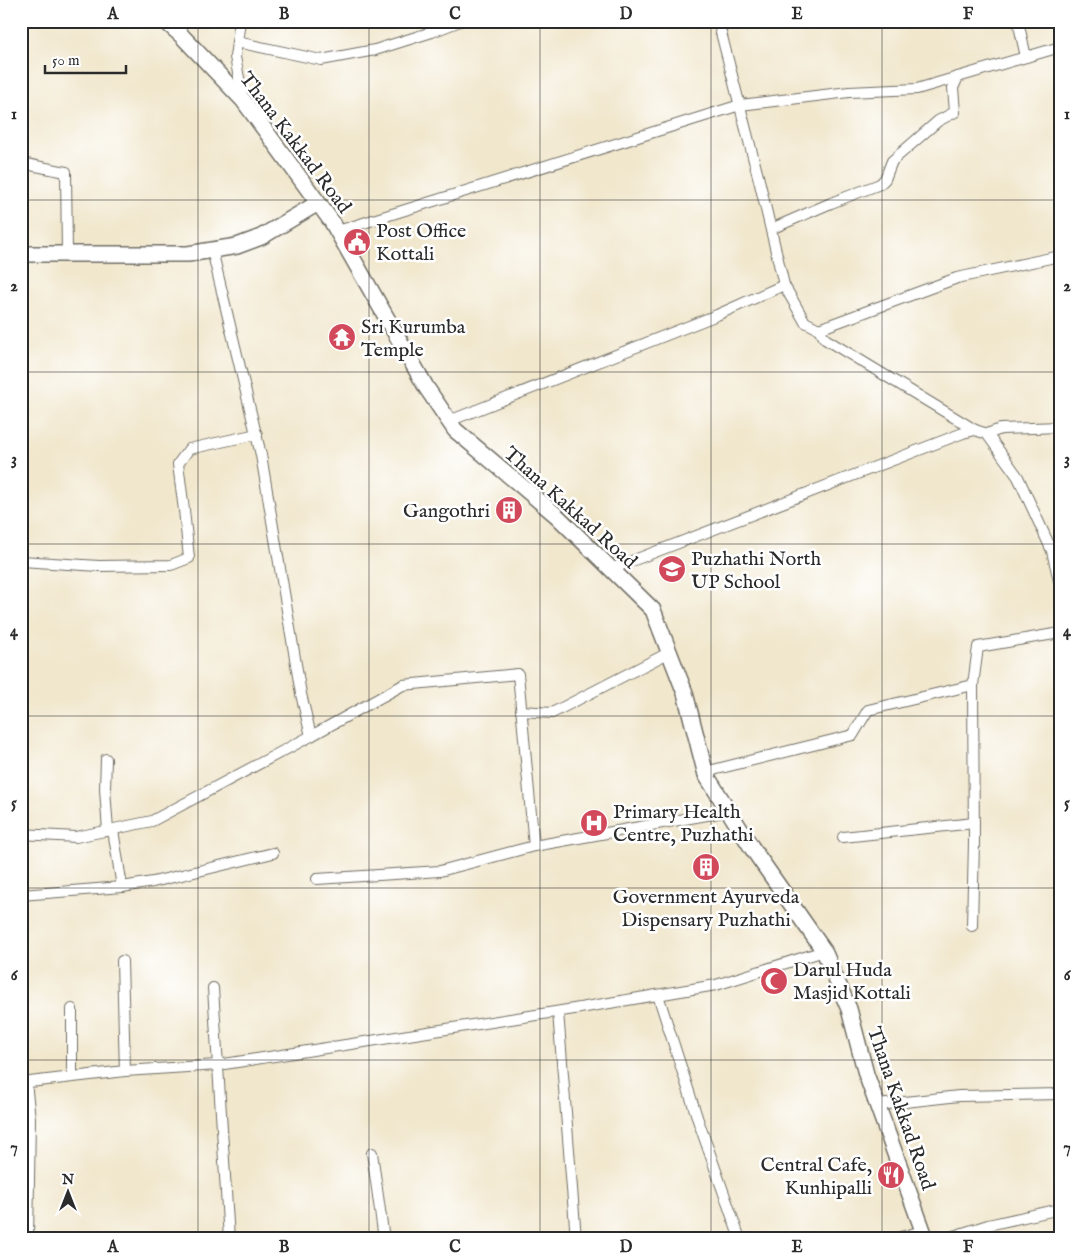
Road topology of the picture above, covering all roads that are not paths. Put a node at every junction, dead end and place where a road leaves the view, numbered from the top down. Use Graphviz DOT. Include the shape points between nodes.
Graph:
graph roads {
  1 [pos="165,21"];
  2 [pos="240,21"];
  3 [pos="460,21"];
  4 [pos="718,21"];
  5 [pos="1018,21"];
  6 [pos="237,42"];
  7 [pos="1060,47"];
  8 [pos="1026,58"];
  9 [pos="958,77"];
  10 [pos="244,100"];
  11 [pos="740,106"];
  12 [pos="21,163"];
  13 [pos="318,203"];
  14 [pos="771,228"];
  15 [pos="338,231"];
  16 [pos="212,250"];
  17 [pos="67,253"];
  18 [pos="21,254"];
  19 [pos="1060,256"];
  20 [pos="784,285"];
  21 [pos="819,329"];
  22 [pos="449,421"];
  23 [pos="1060,427"];
  24 [pos="975,430"];
  25 [pos="257,434"];
  26 [pos="987,434"];
  27 [pos="21,561"];
  28 [pos="1057,561"];
  29 [pos="611,569"];
  30 [pos="1060,585"];
  31 [pos="1060,633"];
  32 [pos="670,652"];
  33 [pos="973,685"];
  34 [pos="521,711"];
  35 [pos="311,736"];
  36 [pos="106,759"];
  37 [pos="705,772"];
  38 [pos="729,811"];
  39 [pos="974,823"];
  40 [pos="111,830"];
  41 [pos="21,834"];
  42 [pos="843,838"];
  43 [pos="534,846"];
  44 [pos="273,853"];
  45 [pos="317,879"];
  46 [pos="122,887"];
  47 [pos="21,895"];
  48 [pos="972,926"];
  49 [pos="824,951"];
  50 [pos="122,961"];
  51 [pos="213,988"];
  52 [pos="658,995"];
  53 [pos="72,1010"];
  54 [pos="558,1012"];
  55 [pos="218,1065"];
  56 [pos="125,1071"];
  57 [pos="72,1077"];
  58 [pos="24,1082"];
  59 [pos="1060,1094"];
  60 [pos="878,1105"];
  61 [pos="372,1152"];
  62 [pos="1060,1210"];
  63 [pos="925,1235"];
  64 [pos="28,1239"];
  65 [pos="229,1239"];
  66 [pos="384,1239"];
  67 [pos="576,1239"];
  68 [pos="740,1239"];
  69 [pos="893,1239"];
  70 [pos="944,1239"];
  1 -- 10 [label="main road, Thana Kakkad Road"];
  2 -- 6 [label="street"];
  3 -- 6 [label="street" via="375,50 321,60"];
  4 -- 11 [label="street"];
  5 -- 8 [label="street"];
  6 -- 10 [label="street" via="235,56"];
  7 -- 8 [label="street"];
  8 -- 9 [label="street"];
  9 -- 11 [label="street" via="917,89 849,92"];
  9 -- 14 [label="street" via="953,88 955,112 938,121 892,161 880,184"];
  10 -- 13 [label="main road, Thana Kakkad Road"];
  11 -- 14 [label="street"];
  11 -- 15 [label="street"];
  12 -- 17 [label="street" via="66,172"];
  13 -- 15 [label="main road, Thana Kakkad Road"];
  13 -- 16 [label="main road" via="261,237 238,246"];
  14 -- 20 [label="street"];
  15 -- 22 [label="main road, Thana Kakkad Road" via="426,387"];
  16 -- 17 [label="main road" via="188,254"];
  16 -- 25 [label="street"];
  17 -- 18 [label="main road"];
  19 -- 21 [label="street" via="957,278"];
  20 -- 21 [label="street" via="805,322"];
  20 -- 22 [label="street" via="717,315"];
  21 -- 24 [label="street" via="825,340"];
  22 -- 29 [label="main road, Thana Kakkad Road" via="455,430 556,515"];
  23 -- 26 [label="street" via="1001,429"];
  24 -- 26 [label="street"];
  24 -- 29 [label="street"];
  25 -- 27 [label="street" via="190,449 178,464 189,558 171,565 126,566"];
  25 -- 35 [label="street" via="300,694"];
  26 -- 28 [label="street" via="1018,477"];
  28 -- 30 [label="street"];
  29 -- 32 [label="main road, Thana Kakkad Road" via="653,610"];
  31 -- 33 [label="street" via="978,647"];
  32 -- 34 [label="street" via="552,713"];
  32 -- 37 [label="main road, Thana Kakkad Road" via="685,693"];
  33 -- 37 [label="street" via="868,710 853,735"];
  33 -- 39 [label="street"];
  34 -- 35 [label="street" via="518,674 403,685"];
  34 -- 43 [label="street"];
  35 -- 40 [label="street" via="152,821"];
  36 -- 40 [label="street" via="105,789"];
  37 -- 38 [label="main road, Thana Kakkad Road"];
  38 -- 43 [label="street"];
  38 -- 49 [label="main road, Thana Kakkad Road"];
  39 -- 42 [label="street"];
  39 -- 48 [label="street"];
  40 -- 41 [label="street" via="76,838"];
  40 -- 46 [label="street"];
  43 -- 45 [label="street" via="440,871"];
  44 -- 46 [label="street"];
  46 -- 47 [label="street"];
  49 -- 52 [label="street" via="716,985"];
  49 -- 60 [label="main road, Thana Kakkad Road" via="849,1008 866,1074"];
  50 -- 56 [label="street"];
  51 -- 55 [label="street"];
  52 -- 54 [label="street"];
  52 -- 68 [label="street"];
  53 -- 57 [label="street"];
  54 -- 55 [label="street"];
  54 -- 67 [label="street"];
  55 -- 56 [label="street"];
  55 -- 65 [label="street"];
  56 -- 57 [label="street"];
  57 -- 58 [label="street"];
  58 -- 64 [label="street" via="30,1119"];
  59 -- 60 [label="street" via="958,1096"];
  60 -- 63 [label="main road, Thana Kakkad Road"];
  61 -- 66 [label="street"];
  62 -- 70 [label="street" via="988,1225"];
  63 -- 69 [label="street"];
}
